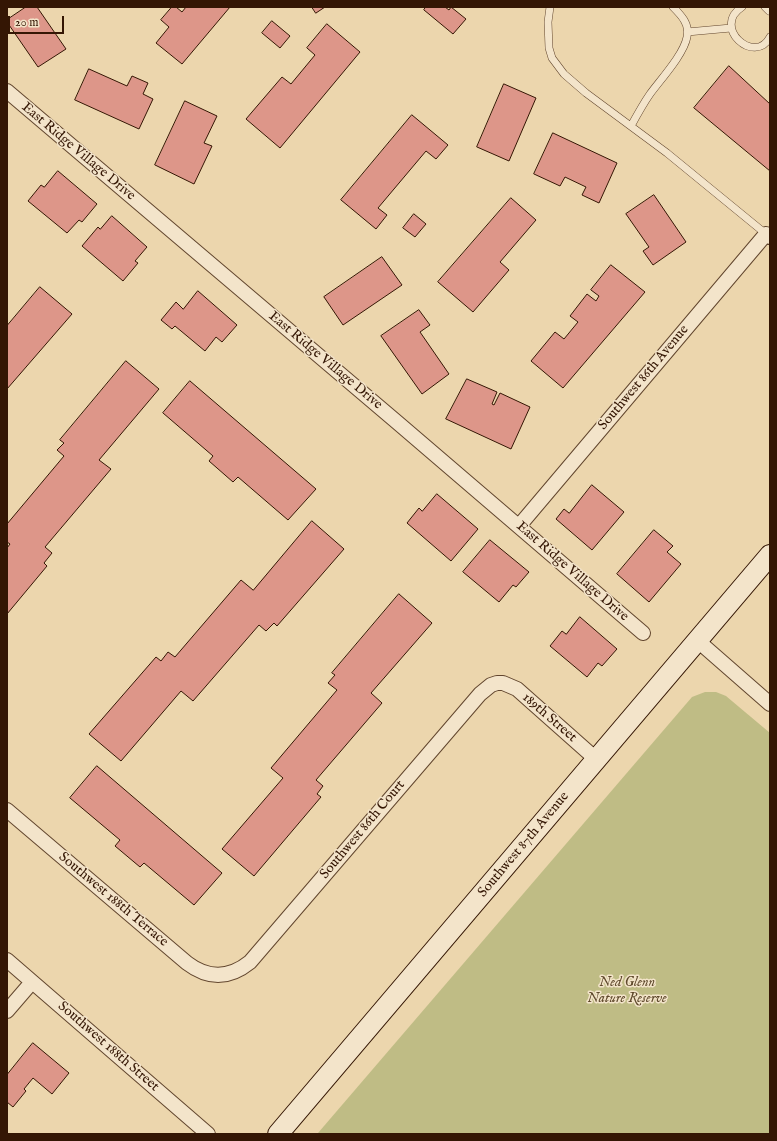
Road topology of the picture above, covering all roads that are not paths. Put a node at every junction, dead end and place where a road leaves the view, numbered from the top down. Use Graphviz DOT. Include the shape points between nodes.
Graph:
graph roads {
  1 [pos="550,7"];
  2 [pos="673,7"];
  3 [pos="742,7"];
  4 [pos="731,28"];
  5 [pos="687,32"];
  6 [pos="770,37"];
  7 [pos="7,91"];
  8 [pos="631,126"];
  9 [pos="768,235"];
  10 [pos="519,526"];
  11 [pos="770,555"];
  12 [pos="643,632"];
  13 [pos="698,641"];
  14 [pos="497,683"];
  15 [pos="770,704"];
  16 [pos="597,760"];
  17 [pos="7,810"];
  18 [pos="7,960"];
  19 [pos="227,974"];
  20 [pos="32,982"];
  21 [pos="7,1011"];
  22 [pos="282,1133"];
  23 [pos="208,1134"];
  1 -- 8 [label="lane" via="549,48 557,66 577,86"];
  2 -- 5 [label="lane" via="682,16 687,25"];
  3 -- 4 [label="lane" via="732,17"];
  4 -- 5 [label="lane"];
  4 -- 6 [label="lane" via="745,45 755,48 762,47"];
  5 -- 8 [label="lane" via="688,36 678,57"];
  7 -- 10 [label="street, East Ridge Village Drive"];
  8 -- 9 [label="lane"];
  9 -- 10 [label="street, Southwest 86th Avenue"];
  10 -- 12 [label="street, East Ridge Village Drive"];
  11 -- 13 [label="street, Southwest 87th Avenue"];
  13 -- 15 [label="street"];
  13 -- 16 [label="street, Southwest 87th Avenue"];
  14 -- 16 [label="street, 189th Street" via="503,682 516,689"];
  14 -- 19 [label="street, Southwest 86th Court" via="480,694 250,962"];
  16 -- 22 [label="street, Southwest 87th Avenue"];
  17 -- 19 [label="street, Southwest 188th Terrace" via="187,963 209,975"];
  18 -- 20 [label="street, Southwest 188th Street"];
  20 -- 21 [label="street"];
  20 -- 23 [label="street, Southwest 188th Street"];
}
